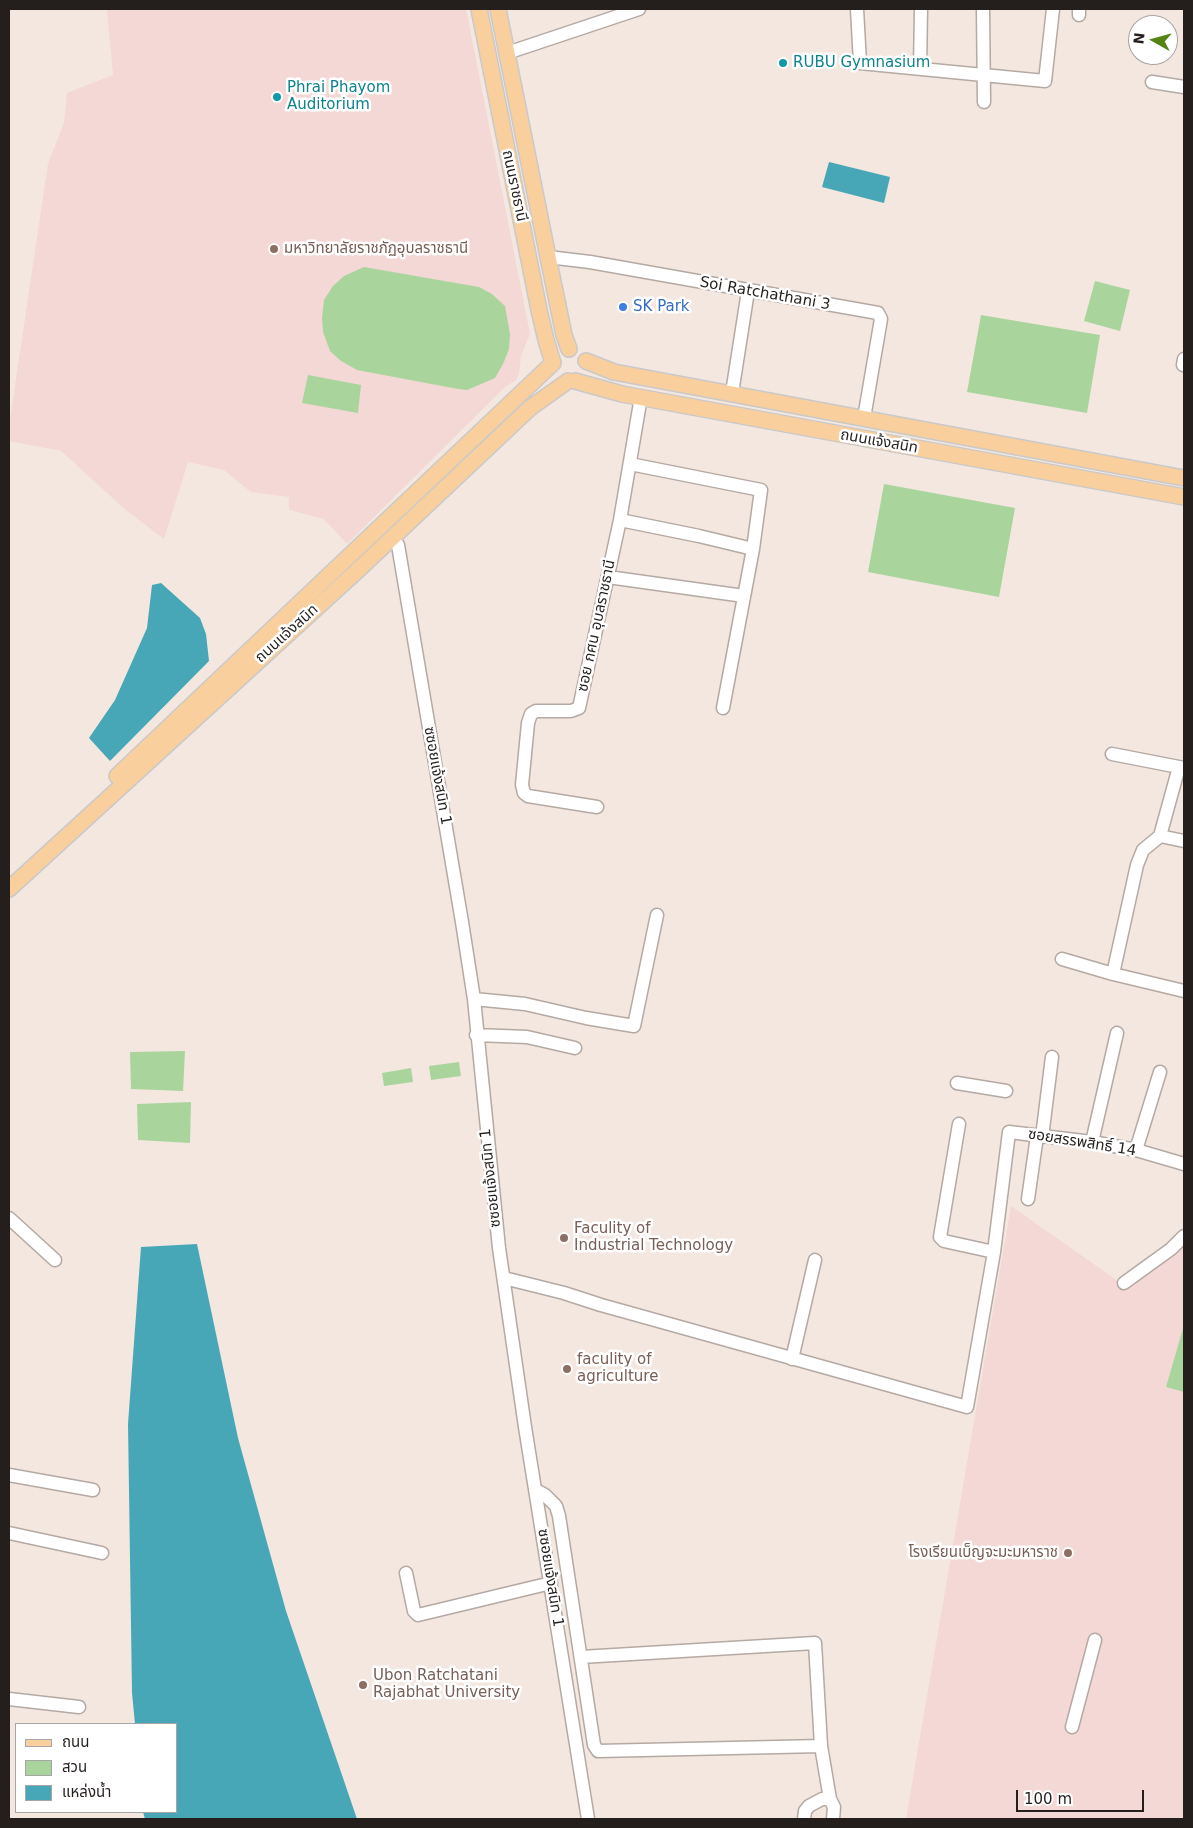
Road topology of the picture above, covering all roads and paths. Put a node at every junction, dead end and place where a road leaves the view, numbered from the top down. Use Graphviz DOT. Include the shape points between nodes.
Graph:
graph roads {
  1 [pos="479,9"];
  2 [pos="498,9"];
  3 [pos="639,9"];
  4 [pos="857,9"];
  5 [pos="921,9"];
  6 [pos="983,9"];
  7 [pos="1053,9"];
  8 [pos="507,53"];
  9 [pos="920,69"];
  10 [pos="984,76"];
  11 [pos="1152,82"];
  12 [pos="1184,87"];
  13 [pos="984,102"];
  14 [pos="548,257"];
  15 [pos="529,258"];
  16 [pos="748,290"];
  17 [pos="569,349"];
  18 [pos="586,361"];
  19 [pos="554,363"];
  20 [pos="572,381"];
  21 [pos="732,394"];
  22 [pos="641,397"];
  23 [pos="825,411"];
  24 [pos="864,418"];
  25 [pos="822,431"];
  26 [pos="630,464"];
  27 [pos="1184,478"];
  28 [pos="1184,497"];
  29 [pos="620,520"];
  30 [pos="392,538"];
  31 [pos="753,549"];
  32 [pos="608,577"];
  33 [pos="744,596"];
  34 [pos="723,708"];
  35 [pos="1112,754"];
  36 [pos="1182,768"];
  37 [pos="597,807"];
  38 [pos="1160,836"];
  39 [pos="1184,841"];
  40 [pos="9,879"];
  41 [pos="9,890"];
  42 [pos="657,915"];
  43 [pos="1062,960"];
  44 [pos="1113,974"];
  45 [pos="1184,991"];
  46 [pos="474,998"];
  47 [pos="1117,1033"];
  48 [pos="476,1035"];
  49 [pos="575,1048"];
  50 [pos="1052,1057"];
  51 [pos="1160,1072"];
  52 [pos="957,1083"];
  53 [pos="1006,1091"];
  54 [pos="959,1124"];
  55 [pos="1040,1137"];
  56 [pos="1092,1142"];
  57 [pos="1136,1150"];
  58 [pos="1184,1164"];
  59 [pos="1028,1199"];
  60 [pos="9,1218"];
  61 [pos="1184,1236"];
  62 [pos="994,1252"];
  63 [pos="55,1260"];
  64 [pos="814,1260"];
  65 [pos="504,1278"];
  66 [pos="1124,1283"];
  67 [pos="792,1359"];
  68 [pos="9,1475"];
  69 [pos="93,1490"];
  70 [pos="536,1490"];
  71 [pos="9,1533"];
  72 [pos="102,1553"];
  73 [pos="406,1573"];
  74 [pos="551,1583"];
  75 [pos="1095,1640"];
  76 [pos="581,1657"];
  77 [pos="9,1699"];
  78 [pos="79,1708"];
  79 [pos="1072,1727"];
  80 [pos="821,1746"];
  81 [pos="830,1799"];
  82 [pos="588,1819"];
  83 [pos="804,1819"];
  84 [pos="833,1819"];
  1 -- 15 [label="main road, ถนนราชธานี"];
  2 -- 8 [label="main road, ถนนราชธานี"];
  3 -- 8 [label="street"];
  4 -- 9 [label="street" via="860,62"];
  5 -- 9 [label="street"];
  6 -- 10 [label="street"];
  7 -- 10 [label="street" via="1045,80"];
  8 -- 14 [label="main road, ถนนราชธานี"];
  9 -- 10 [label="street"];
  10 -- 13 [label="street"];
  11 -- 12 [label="street"];
  14 -- 15 [label="main road"];
  14 -- 16 [label="street, Soi Ratchathani 3"];
  14 -- 17 [label="main road, ถนนราชธานี"];
  15 -- 19 [label="main road, ถนนราชธานี"];
  16 -- 21 [label="street"];
  16 -- 24 [label="street, Soi Ratchathani 3" via="878,313 881,319"];
  17 -- 18 [label="main road" via="578,350"];
  17 -- 19 [label="main road" via="562,350"];
  18 -- 20 [label="main road" via="582,377"];
  18 -- 21 [label="main road, ถนนแจ้งสนิท" via="614,372"];
  19 -- 20 [label="main road" via="560,378"];
  19 -- 40 [label="main road, ถนนแจ้งสนิท"];
  20 -- 22 [label="main road, ถนนแจ้งสนิท"];
  20 -- 30 [label="main road, ถนนแจ้งสนิท" via="530,408"];
  21 -- 23 [label="main road, ถนนแจ้งสนิท"];
  22 -- 25 [label="main road, ถนนแจ้งสนิท"];
  22 -- 26 [label="street, ซอย กศน อุบลราชธานี"];
  23 -- 24 [label="main road, ถนนแจ้งสนิท"];
  23 -- 25 [label="street"];
  24 -- 27 [label="main road, ถนนแจ้งสนิท"];
  25 -- 28 [label="main road, ถนนแจ้งสนิท"];
  26 -- 29 [label="street, ซอย กศน อุบลราชธานี"];
  26 -- 31 [label="street" via="761,490"];
  29 -- 31 [label="street"];
  29 -- 32 [label="street, ซอย กศน อุบลราชธานี"];
  30 -- 41 [label="main road, ถนนแจ้งสนิท"];
  30 -- 46 [label="street, ซซอยแจ้งสนิท 1" via="398,545"];
  31 -- 33 [label="street"];
  32 -- 33 [label="street"];
  32 -- 37 [label="street, ซอย กศน อุบลราชธานี" via="579,708 531,714 522,785 528,796"];
  33 -- 34 [label="street"];
  35 -- 36 [label="street"];
  36 -- 38 [label="street"];
  38 -- 39 [label="street"];
  38 -- 44 [label="street" via="1143,850 1137,865"];
  42 -- 46 [label="street" via="634,1026 525,1004"];
  43 -- 44 [label="street"];
  44 -- 45 [label="street"];
  46 -- 48 [label="street, ซซอยแจ้งสนิท 1"];
  47 -- 56 [label="street"];
  48 -- 49 [label="street" via="527,1037"];
  48 -- 65 [label="street, ซซอยแจ้งสนิท 1" via="498,1248"];
  50 -- 55 [label="street"];
  51 -- 57 [label="street"];
  52 -- 53 [label="street"];
  54 -- 62 [label="street" via="940,1237 944,1241"];
  55 -- 56 [label="street, ซอยสรรพสิทธิ์ 14"];
  55 -- 59 [label="street"];
  55 -- 62 [label="street, ซอยสรรพสิทธิ์ 14" via="1008,1132"];
  56 -- 57 [label="street, ซอยสรรพสิทธิ์ 14"];
  57 -- 58 [label="street, ซอยสรรพสิทธิ์ 14"];
  60 -- 63 [label="street"];
  61 -- 66 [label="street"];
  62 -- 67 [label="street" via="967,1408"];
  64 -- 67 [label="street"];
  65 -- 67 [label="street"];
  65 -- 70 [label="street, ซซอยแจ้งสนิท 1"];
  68 -- 69 [label="street"];
  70 -- 74 [label="street, ซซอยแจ้งสนิท 1"];
  70 -- 76 [label="street" via="556,1506 559,1516"];
  71 -- 72 [label="street"];
  73 -- 74 [label="street" via="414,1611 422,1615"];
  74 -- 82 [label="street, ซซอยแจ้งสนิท 1"];
  75 -- 79 [label="street"];
  76 -- 80 [label="street" via="594,1745 598,1751"];
  76 -- 80 [label="street" via="815,1644"];
  77 -- 78 [label="street"];
  80 -- 81 [label="street"];
  81 -- 83 [label="street" via="822,1799 809,1806"];
  81 -- 84 [label="street" via="834,1807"];
}
